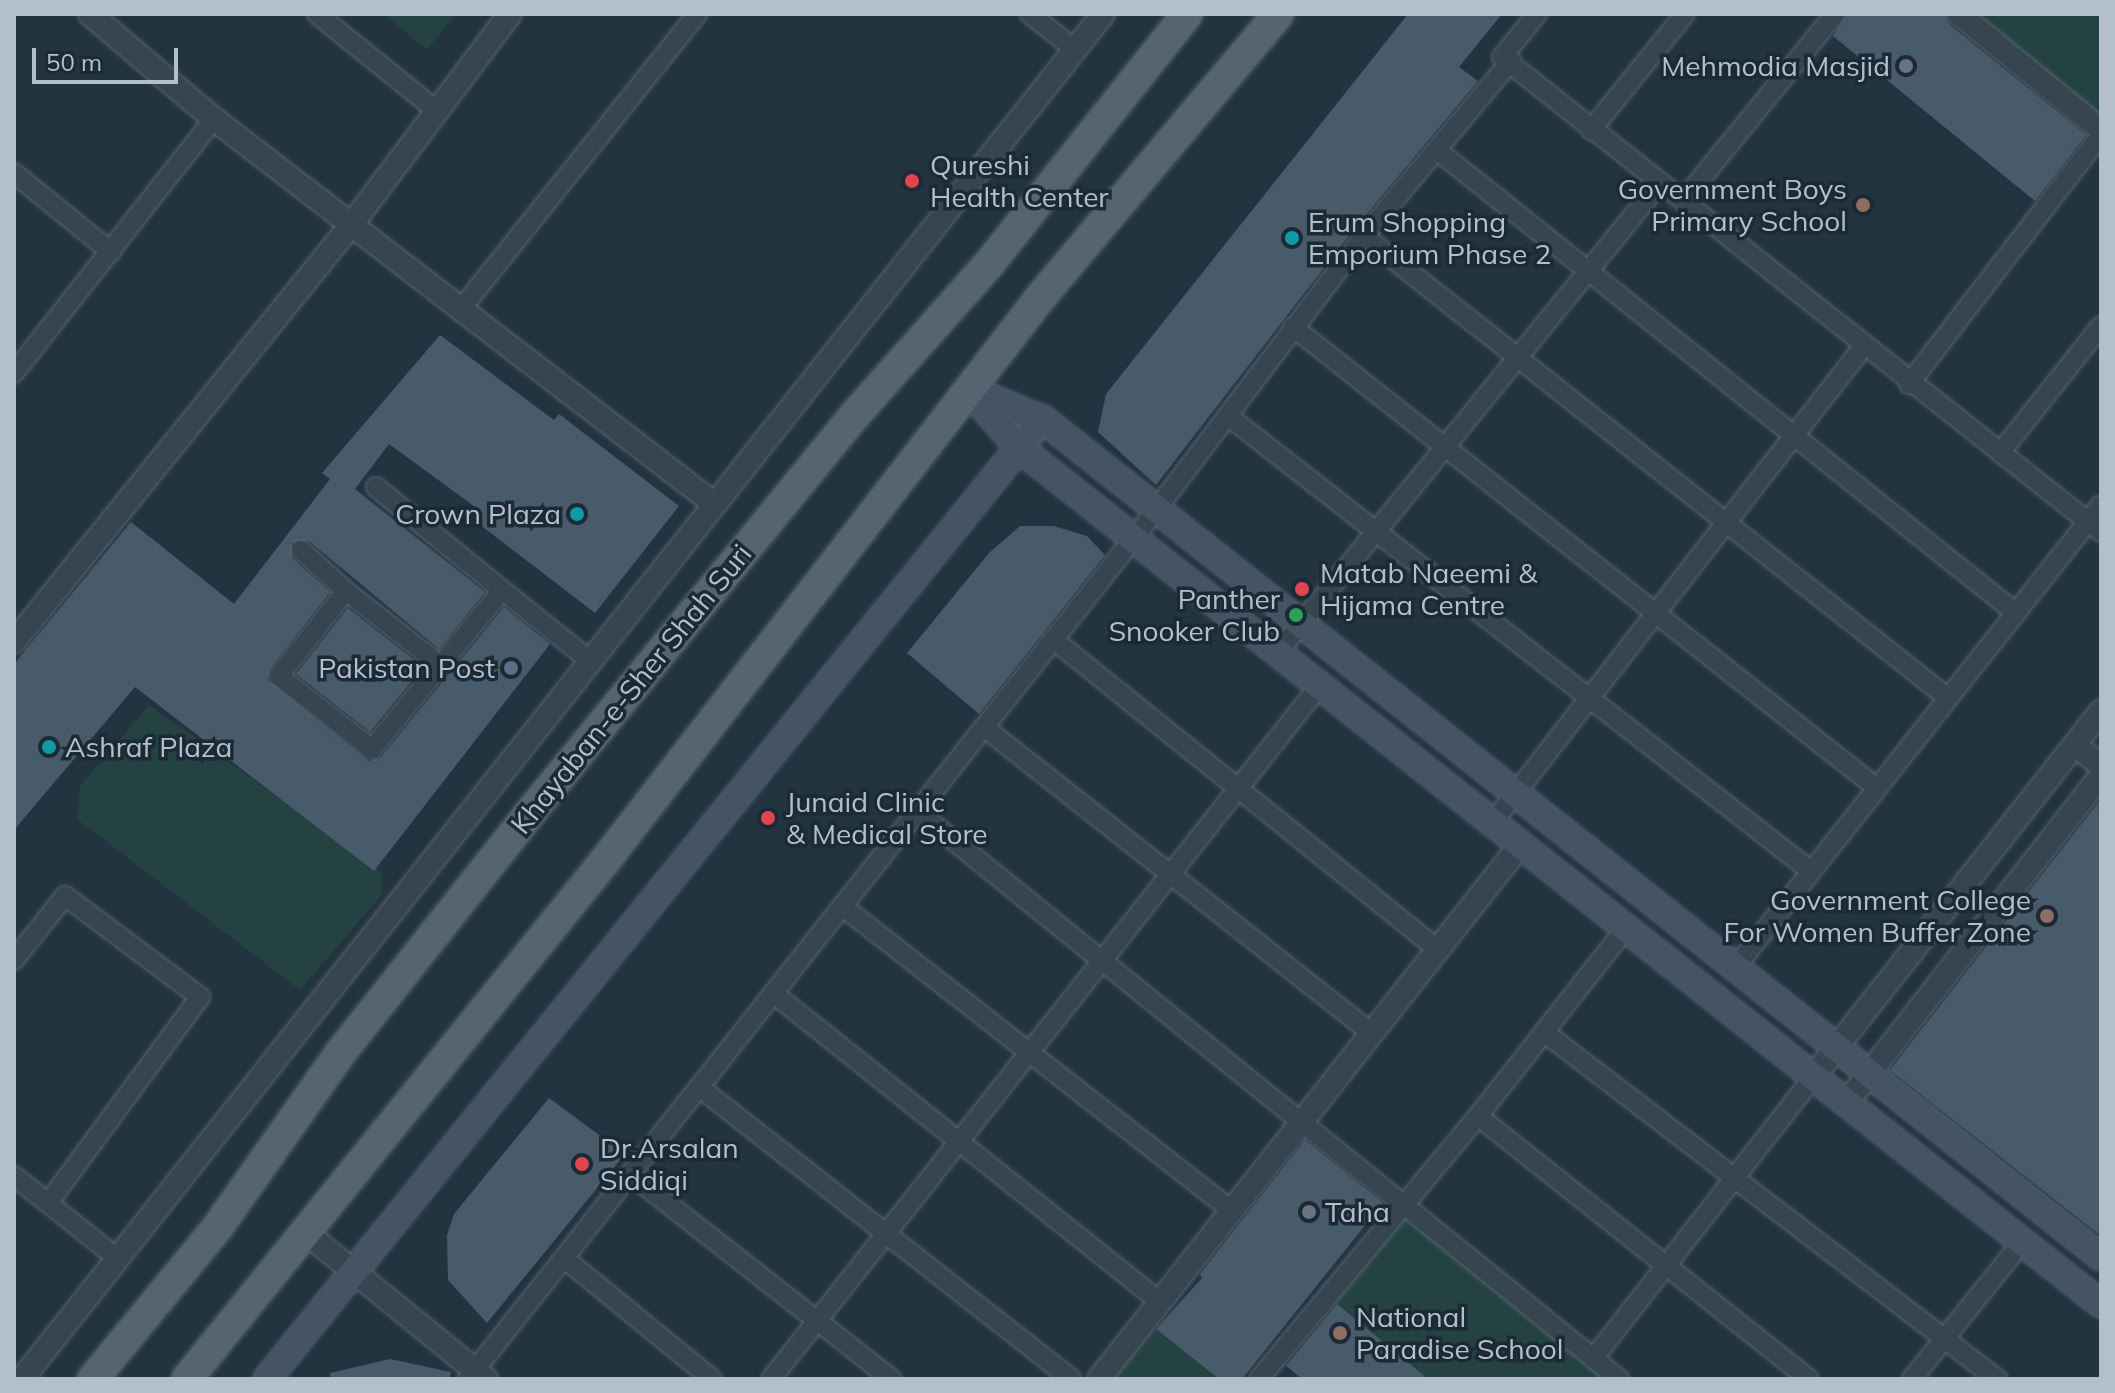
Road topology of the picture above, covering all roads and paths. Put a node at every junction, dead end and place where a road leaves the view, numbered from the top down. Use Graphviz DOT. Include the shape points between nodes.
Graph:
graph roads {
  1 [pos="90,14"];
  2 [pos="317,14"];
  3 [pos="510,14"];
  4 [pos="697,14"];
  5 [pos="1030,14"];
  6 [pos="1103,14"];
  7 [pos="1186,14"];
  8 [pos="1278,14"];
  9 [pos="1537,14"];
  10 [pos="1685,14"];
  11 [pos="1835,14"];
  12 [pos="1959,14"];
  13 [pos="1074,49"];
  14 [pos="1511,61"];
  15 [pos="438,112"];
  16 [pos="214,119"];
  17 [pos="1591,130"];
  18 [pos="2101,132"];
  19 [pos="1437,150"];
  20 [pos="14,173"];
  21 [pos="1659,184"];
  22 [pos="1683,201"];
  23 [pos="351,225"];
  24 [pos="1364,236"];
  25 [pos="111,252"];
  26 [pos="1589,269"];
  27 [pos="461,309"];
  28 [pos="2101,326"];
  29 [pos="1293,327"];
  30 [pos="1863,347"];
  31 [pos="1518,358"];
  32 [pos="17,364"];
  33 [pos="1909,384"];
  34 [pos="969,390"];
  35 [pos="1228,416"];
  36 [pos="1044,420"];
  37 [pos="1792,433"];
  38 [pos="1446,446"];
  39 [pos="1018,447"];
  40 [pos="2000,453"];
  41 [pos="376,487"];
  42 [pos="713,503"];
  43 [pos="2101,505"];
  44 [pos="1156,510"];
  45 [pos="1726,518"];
  46 [pos="2094,526"];
  47 [pos="1377,534"];
  48 [pos="1134,538"];
  49 [pos="301,550"];
  50 [pos="502,590"];
  51 [pos="346,591"];
  52 [pos="1655,611"];
  53 [pos="2016,613"];
  54 [pos="1300,624"];
  55 [pos="1053,639"];
  56 [pos="14,642"];
  57 [pos="1278,652"];
  58 [pos="589,660"];
  59 [pos="440,665"];
  60 [pos="1320,685"];
  61 [pos="1589,695"];
  62 [pos="1948,698"];
  63 [pos="2101,711"];
  64 [pos="984,727"];
  65 [pos="2075,745"];
  66 [pos="2101,766"];
  67 [pos="2101,776"];
  68 [pos="1240,787"];
  69 [pos="1877,788"];
  70 [pos="1516,795"];
  71 [pos="917,811"];
  72 [pos="1493,822"];
  73 [pos="1521,844"];
  74 [pos="1811,871"];
  75 [pos="1172,875"];
  76 [pos="842,906"];
  77 [pos="1626,928"];
  78 [pos="1439,951"];
  79 [pos="14,960"];
  80 [pos="1101,964"];
  81 [pos="1735,968"];
  82 [pos="773,993"];
  83 [pos="1544,1032"];
  84 [pos="1372,1033"];
  85 [pos="1842,1039"];
  86 [pos="1030,1051"];
  87 [pos="1876,1065"];
  88 [pos="1814,1076"];
  89 [pos="699,1087"];
  90 [pos="1847,1102"];
  91 [pos="1478,1116"];
  92 [pos="1302,1123"];
  93 [pos="959,1141"];
  94 [pos="630,1174"];
  95 [pos="14,1176"];
  96 [pos="1734,1178"];
  97 [pos="48,1203"];
  98 [pos="1400,1204"];
  99 [pos="1233,1211"];
  100 [pos="305,1232"];
  101 [pos="886,1234"];
  102 [pos="2022,1242"];
  103 [pos="2101,1257"];
  104 [pos="117,1258"];
  105 [pos="564,1258"];
  106 [pos="1666,1264"];
  107 [pos="352,1272"];
  108 [pos="1160,1302"];
  109 [pos="2101,1304"];
  110 [pos="817,1321"];
  111 [pos="1945,1336"];
  112 [pos="1593,1359"];
  113 [pos="476,1376"];
  114 [pos="22,1379"];
  115 [pos="93,1379"];
  116 [pos="187,1379"];
  117 [pos="267,1379"];
  118 [pos="712,1379"];
  119 [pos="771,1379"];
  120 [pos="891,1379"];
  121 [pos="1071,1379"];
  122 [pos="1099,1379"];
  123 [pos="1259,1379"];
  124 [pos="1619,1379"];
  125 [pos="1809,1379"];
  126 [pos="1912,1379"];
  127 [pos="1997,1379"];
  1 -- 16 [label="street"];
  2 -- 15 [label="street"];
  3 -- 15 [label="street"];
  4 -- 27 [label="street"];
  5 -- 13 [label="street"];
  6 -- 13 [label="street"];
  7 -- 115 [label="main road, Khayaban-e-Sher Shah Suri" via="989,264 854,416 534,808 342,1051 217,1228"];
  8 -- 34 [label="main road"];
  9 -- 14 [label="street" via="1502,57"];
  10 -- 17 [label="street"];
  11 -- 22 [label="street"];
  12 -- 18 [label="street"];
  13 -- 42 [label="street"];
  14 -- 17 [label="street"];
  14 -- 19 [label="street"];
  15 -- 23 [label="street"];
  16 -- 23 [label="street"];
  16 -- 25 [label="street"];
  17 -- 21 [label="street"];
  18 -- 33 [label="street"];
  19 -- 24 [label="street"];
  19 -- 26 [label="street"];
  20 -- 25 [label="street"];
  21 -- 22 [label="street"];
  21 -- 26 [label="street"];
  22 -- 30 [label="street"];
  23 -- 27 [label="street"];
  23 -- 56 [label="street"];
  24 -- 29 [label="street"];
  24 -- 31 [label="street"];
  25 -- 32 [label="street"];
  26 -- 31 [label="street"];
  26 -- 37 [label="street"];
  27 -- 42 [label="street"];
  28 -- 40 [label="street"];
  29 -- 35 [label="street"];
  29 -- 38 [label="street"];
  30 -- 33 [label="street"];
  30 -- 37 [label="street"];
  31 -- 38 [label="street"];
  31 -- 45 [label="street"];
  33 -- 40 [label="street"];
  34 -- 36 [label="main road"];
  34 -- 39 [label="main road"];
  34 -- 100 [label="main road" via="604,862"];
  35 -- 44 [label="street"];
  35 -- 47 [label="street"];
  36 -- 39 [label="main road"];
  36 -- 44 [label="main road"];
  37 -- 45 [label="street"];
  37 -- 53 [label="street"];
  38 -- 47 [label="street"];
  38 -- 52 [label="street"];
  39 -- 48 [label="main road"];
  39 -- 107 [label="main road"];
  40 -- 46 [label="street"];
  41 -- 50 [label="street"];
  42 -- 58 [label="street"];
  43 -- 46 [label="street"];
  44 -- 48 [label="street"];
  44 -- 54 [label="main road"];
  45 -- 52 [label="street"];
  45 -- 62 [label="street"];
  46 -- 53 [label="street"];
  47 -- 54 [label="street"];
  47 -- 61 [label="street"];
  48 -- 55 [label="street"];
  48 -- 57 [label="main road"];
  49 -- 51 [label="street"];
  50 -- 58 [label="street"];
  50 -- 59 [label="street"];
  51 -- 59 [label="street"];
  51 -- 59 [label="street" via="279,676 360,740 372,749"];
  52 -- 61 [label="street"];
  52 -- 69 [label="street"];
  53 -- 62 [label="street"];
  54 -- 57 [label="street"];
  54 -- 70 [label="main road"];
  55 -- 64 [label="street"];
  55 -- 68 [label="street"];
  57 -- 60 [label="main road"];
  58 -- 104 [label="street"];
  60 -- 68 [label="street"];
  60 -- 72 [label="main road"];
  61 -- 70 [label="street"];
  61 -- 74 [label="street"];
  62 -- 69 [label="street"];
  63 -- 65 [label="street"];
  64 -- 71 [label="street"];
  64 -- 75 [label="street"];
  65 -- 66 [label="street"];
  65 -- 85 [label="street"];
  67 -- 87 [label="street"];
  68 -- 75 [label="street"];
  68 -- 78 [label="street"];
  69 -- 74 [label="street"];
  70 -- 72 [label="street"];
  70 -- 81 [label="main road"];
  71 -- 76 [label="street"];
  71 -- 80 [label="street"];
  72 -- 73 [label="main road"];
  73 -- 77 [label="main road"];
  73 -- 78 [label="street"];
  74 -- 81 [label="street"];
  75 -- 80 [label="street"];
  75 -- 84 [label="street"];
  76 -- 82 [label="street"];
  76 -- 86 [label="street"];
  77 -- 83 [label="street"];
  77 -- 88 [label="main road"];
  78 -- 84 [label="street"];
  79 -- 97 [label="street" via="65,896 200,997"];
  80 -- 86 [label="street"];
  80 -- 92 [label="street"];
  81 -- 85 [label="main road"];
  82 -- 89 [label="street"];
  82 -- 93 [label="street"];
  83 -- 91 [label="street"];
  83 -- 96 [label="street"];
  84 -- 92 [label="street"];
  85 -- 87 [label="main road"];
  85 -- 88 [label="street"];
  86 -- 93 [label="street"];
  86 -- 99 [label="street"];
  87 -- 90 [label="street"];
  87 -- 103 [label="main road"];
  88 -- 90 [label="main road"];
  88 -- 96 [label="street"];
  89 -- 94 [label="street"];
  89 -- 101 [label="street"];
  90 -- 102 [label="main road"];
  91 -- 98 [label="street"];
  91 -- 106 [label="street"];
  92 -- 98 [label="street"];
  92 -- 99 [label="street"];
  93 -- 101 [label="street"];
  93 -- 108 [label="street"];
  94 -- 105 [label="street"];
  94 -- 110 [label="street"];
  95 -- 97 [label="street"];
  96 -- 106 [label="street"];
  96 -- 111 [label="street"];
  97 -- 104 [label="street"];
  98 -- 112 [label="street"];
  98 -- 123 [label="street"];
  99 -- 108 [label="street"];
  100 -- 107 [label="street"];
  100 -- 116 [label="main road"];
  101 -- 110 [label="street"];
  101 -- 121 [label="street"];
  102 -- 109 [label="main road"];
  102 -- 111 [label="street"];
  104 -- 114 [label="street"];
  105 -- 113 [label="street"];
  105 -- 118 [label="street"];
  106 -- 112 [label="street"];
  106 -- 125 [label="street"];
  107 -- 113 [label="street"];
  107 -- 117 [label="main road"];
  108 -- 122 [label="street"];
  110 -- 119 [label="street"];
  110 -- 120 [label="street"];
  111 -- 126 [label="street"];
  111 -- 127 [label="street"];
  112 -- 124 [label="street"];
}
